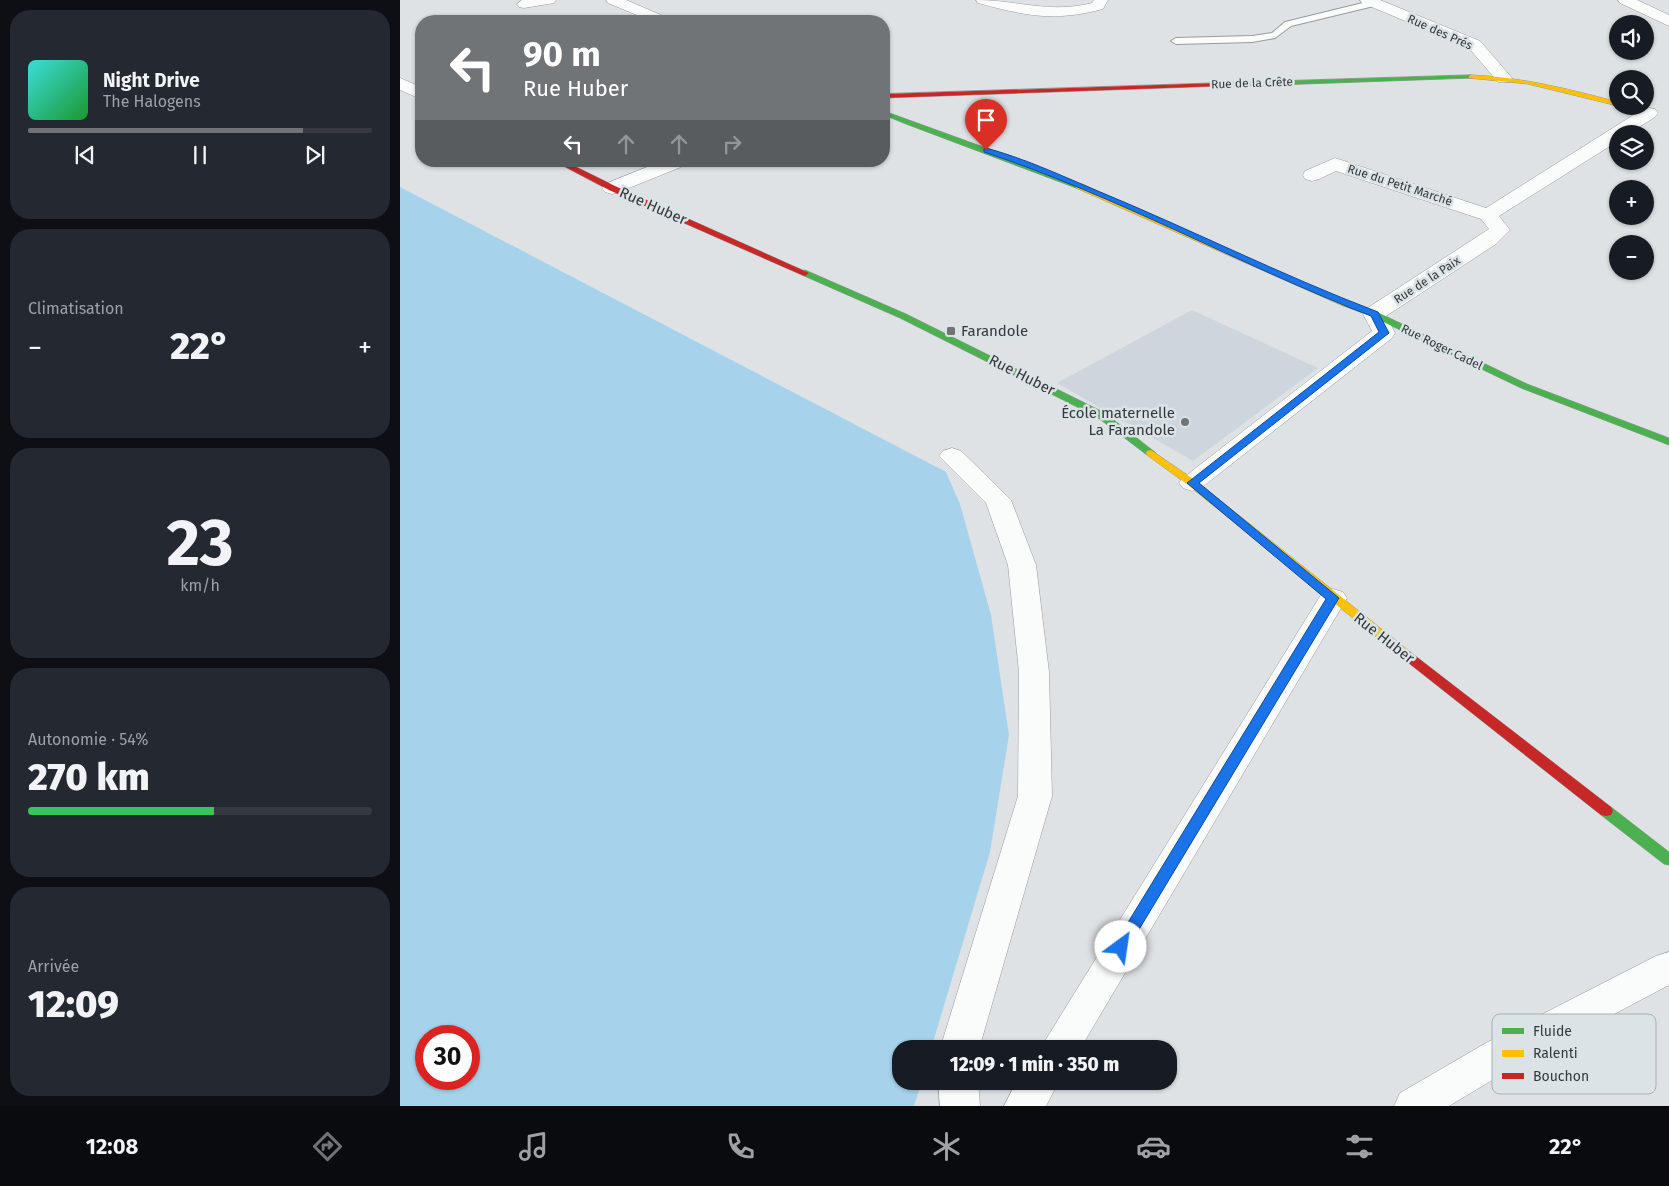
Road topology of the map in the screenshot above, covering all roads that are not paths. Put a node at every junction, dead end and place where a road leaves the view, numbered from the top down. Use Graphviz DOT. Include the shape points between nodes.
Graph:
graph roads {
  1 [pos="549,0"];
  2 [pos="613,0"];
  3 [pos="983,0"];
  4 [pos="1101,0"];
  5 [pos="1625,0"];
  6 [pos="1371,2"];
  7 [pos="524,4"];
  8 [pos="649,15"];
  9 [pos="1669,21"];
  10 [pos="1176,41"];
  11 [pos="1504,78"];
  12 [pos="400,83"];
  13 [pos="415,91"];
  14 [pos="890,96"];
  15 [pos="1609,102"];
  16 [pos="1654,114"];
  17 [pos="890,115"];
  18 [pos="570,167"];
  19 [pos="664,167"];
  20 [pos="1312,175"];
  21 [pos="612,188"];
  22 [pos="1488,215"];
  23 [pos="1374,314"];
  24 [pos="1669,442"];
  25 [pos="952,456"];
  26 [pos="1192,483"];
  27 [pos="1333,598"];
  28 [pos="1669,860"];
  29 [pos="1669,967"];
  30 [pos="1579,1014"];
  31 [pos="962,1040"];
  32 [pos="1064,1040"];
  33 [pos="1492,1060"];
  34 [pos="959,1090"];
  35 [pos="1034,1090"];
  36 [pos="960,1106"];
  37 [pos="1024,1106"];
  38 [pos="1414,1106"];
  1 -- 7 [label="street"];
  2 -- 8 [label="street"];
  3 -- 4 [label="street" via="1051,15 1098,6"];
  5 -- 9 [label="street"];
  6 -- 10 [label="lane" via="1288,24 1275,35 1252,39"];
  6 -- 11 [label="street, Rue des Prés" via="1474,44"];
  11 -- 14 [label="street, Rue de la Crête" via="1437,77"];
  11 -- 15 [label="street, Rue de la Crête" via="1544,84"];
  12 -- 13 [label="street"];
  16 -- 22 [label="street"];
  17 -- 23 [label="street, Rue Roger Cadel" via="1018,161 1129,206 1322,294"];
  18 -- 21 [label="street, Rue Huber"];
  19 -- 21 [label="street"];
  20 -- 22 [label="street, Rue du Petit Marché" via="1334,164"];
  21 -- 26 [label="street, Rue Huber" via="903,316 1069,398 1101,415"];
  22 -- 23 [label="street, Rue de la Paix" via="1500,230 1490,240"];
  23 -- 24 [label="street, Rue Roger Cadel" via="1524,386"];
  23 -- 26 [label="street" via="1384,333"];
  25 -- 31 [label="street" via="998,500 1022,565 1034,672 1035,796"];
  26 -- 27 [label="street, Rue Huber"];
  27 -- 28 [label="street, Rue Huber"];
  27 -- 32 [label="street"];
  29 -- 30 [label="street"];
  33 -- 38 [label="street"];
  34 -- 36 [label="street"];
  35 -- 37 [label="street"];
}
